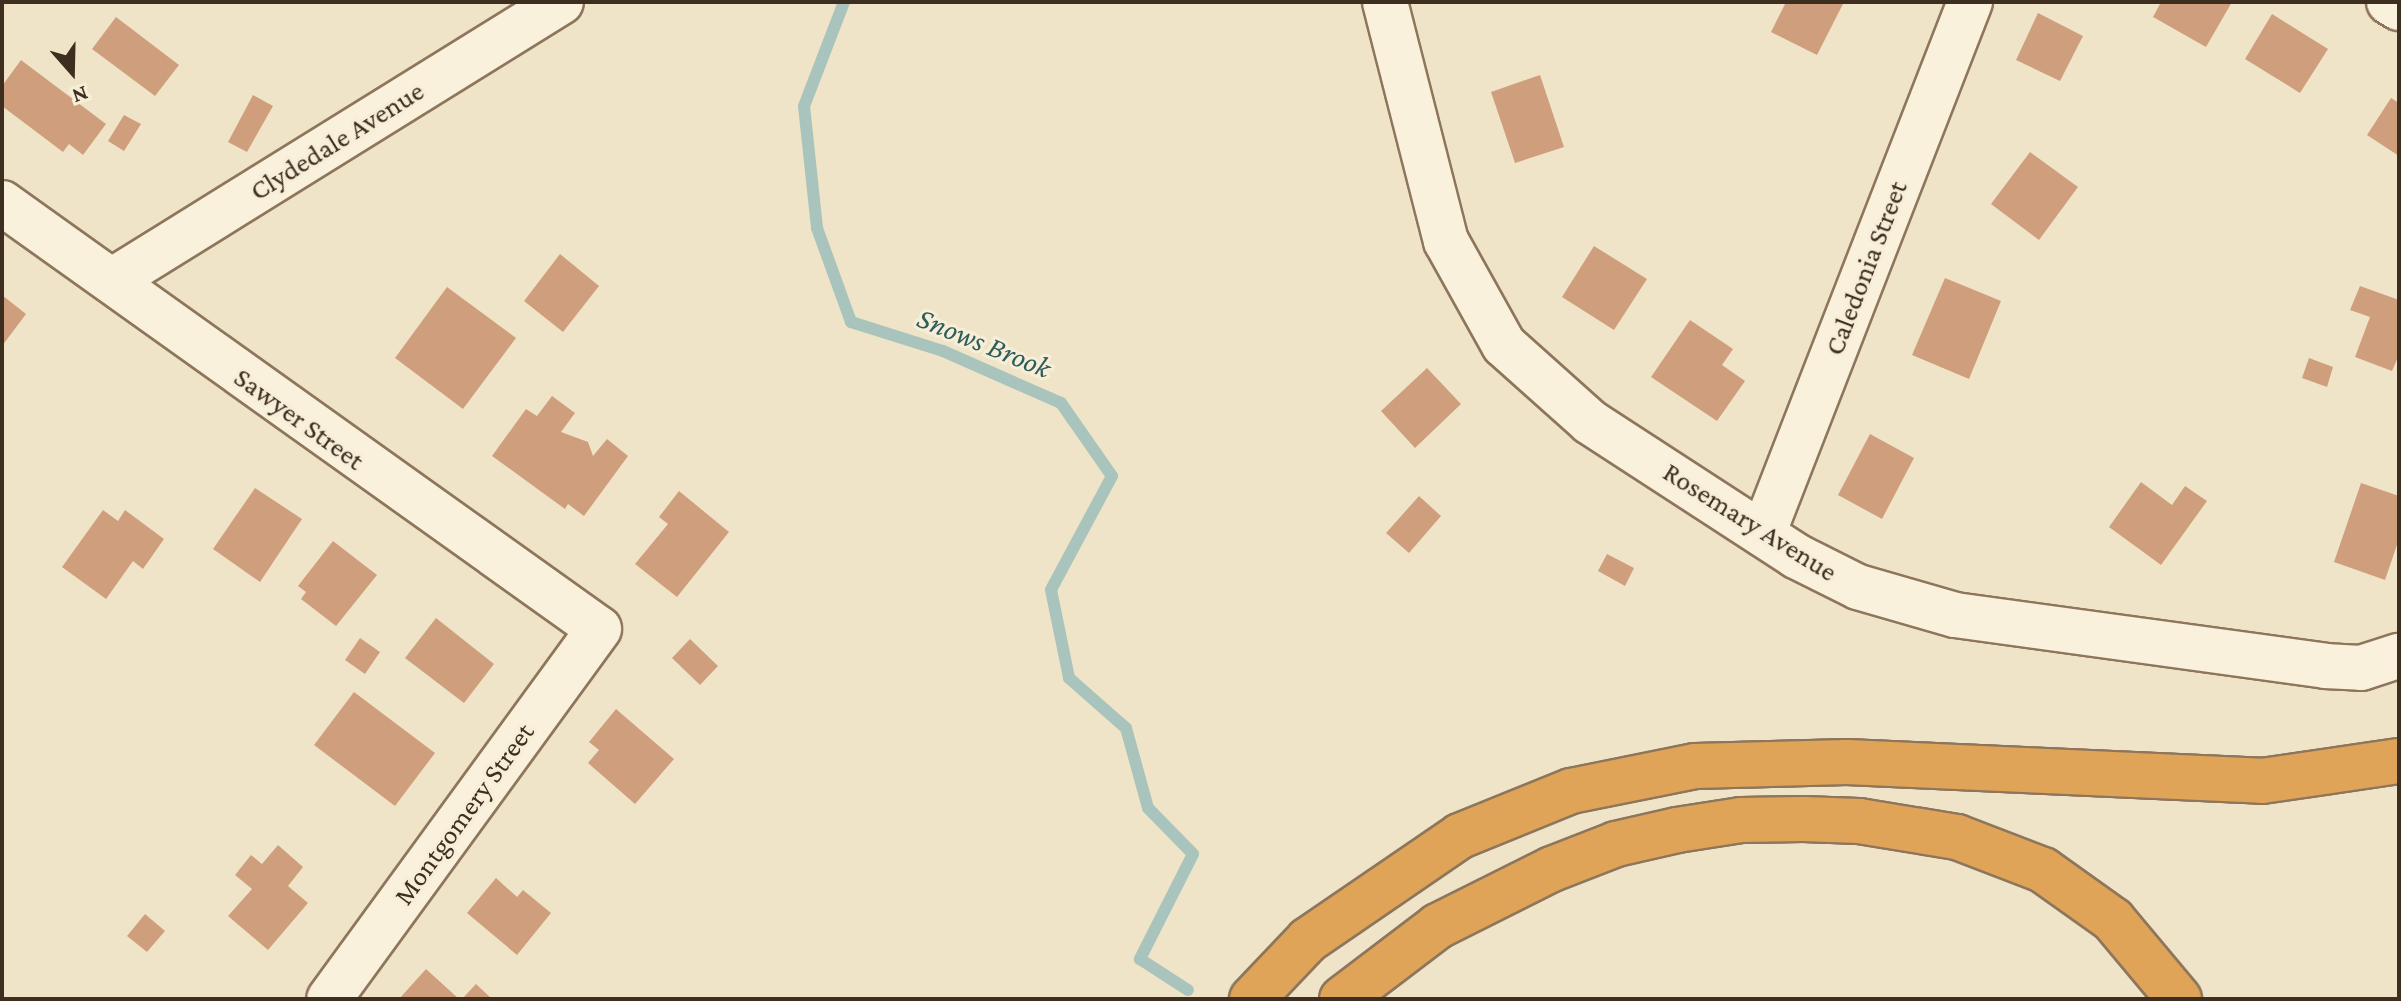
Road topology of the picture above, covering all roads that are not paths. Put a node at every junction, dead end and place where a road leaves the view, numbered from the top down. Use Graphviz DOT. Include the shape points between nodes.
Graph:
graph roads {
  1 [pos="561,2"];
  2 [pos="1385,2"];
  3 [pos="1970,2"];
  4 [pos="2389,2"];
  5 [pos="2399,8"];
  6 [pos="2,203"];
  7 [pos="113,280"];
  8 [pos="1763,534"];
  9 [pos="599,629"];
  10 [pos="2396,658"];
  11 [pos="2399,761"];
  12 [pos="329,999"];
  13 [pos="1252,999"];
  14 [pos="1342,999"];
  15 [pos="2179,999"];
  1 -- 7 [label="street, Clydedale Avenue"];
  2 -- 8 [label="street, Rosemary Avenue" via="1446,241 1464,282 1504,345 1590,422"];
  3 -- 8 [label="street, Caledonia Street"];
  4 -- 5 [label="street"];
  6 -- 7 [label="street, Sawyer Street"];
  7 -- 9 [label="street, Sawyer Street" via="209,355"];
  8 -- 10 [label="street, Rosemary Avenue" via="1858,587 1955,615 2325,666 2361,668"];
  9 -- 12 [label="street, Montgomery Street"];
  11 -- 13 [label="highway" via="2262,781 1847,762 1695,766 1571,791 1460,836 1308,940"];
  14 -- 15 [label="highway" via="1438,926 1616,844 1741,820 1803,819 1859,821 1957,837 2043,870 2113,920"];
}
